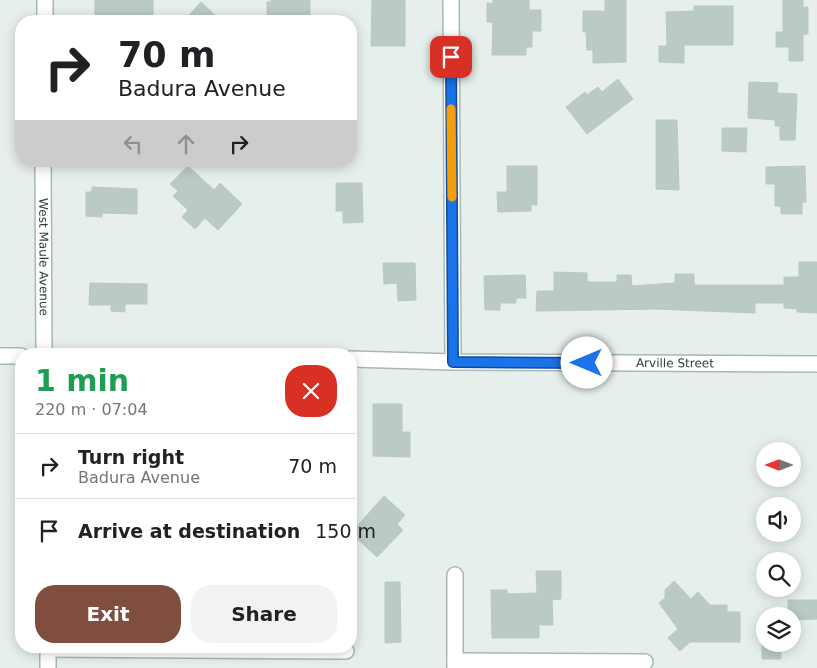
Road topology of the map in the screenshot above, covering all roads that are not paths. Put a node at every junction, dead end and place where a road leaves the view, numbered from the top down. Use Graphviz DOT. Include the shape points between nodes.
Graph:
graph roads {
  1 [pos="45,0"];
  2 [pos="451,0"];
  3 [pos="45,15"];
  4 [pos="44,167"];
  5 [pos="44,348"];
  6 [pos="0,356"];
  7 [pos="15,356"];
  8 [pos="357,359"];
  9 [pos="453,362"];
  10 [pos="817,364"];
  11 [pos="455,575"];
  12 [pos="48,653"];
  13 [pos="645,662"];
  14 [pos="455,664"];
  15 [pos="48,668"];
  1 -- 3 [label="street"];
  2 -- 9 [label="street"];
  4 -- 5 [label="street, West Maule Avenue"];
  6 -- 7 [label="street"];
  8 -- 9 [label="street, Arville Street"];
  9 -- 10 [label="street, Arville Street"];
  11 -- 14 [label="street"];
  12 -- 15 [label="street"];
  13 -- 14 [label="street"];
}
